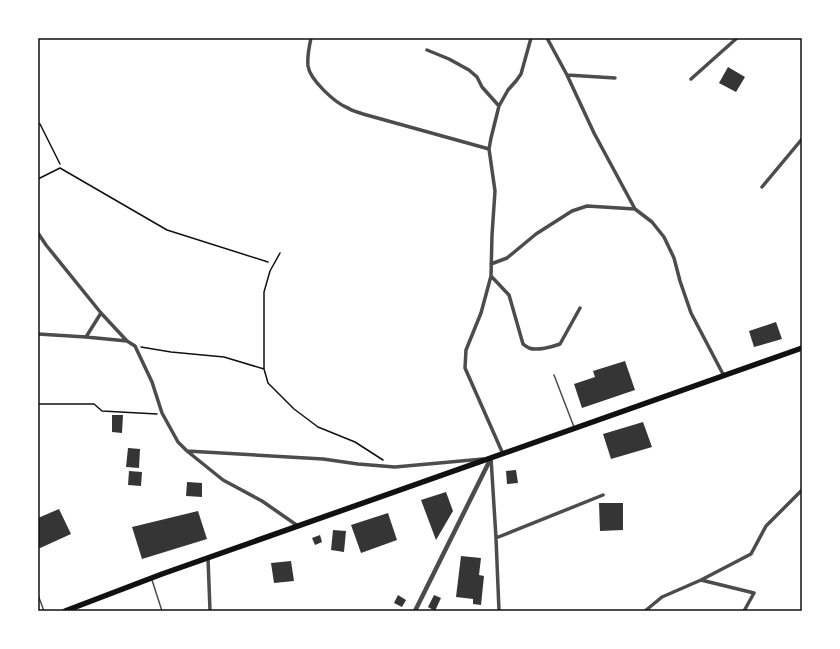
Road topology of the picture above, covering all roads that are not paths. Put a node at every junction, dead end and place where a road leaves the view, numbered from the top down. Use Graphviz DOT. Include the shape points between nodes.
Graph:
graph roads {
  1 [pos="311,38"];
  2 [pos="531,38"];
  3 [pos="547,38"];
  4 [pos="737,38"];
  5 [pos="427,50"];
  6 [pos="567,75"];
  7 [pos="615,78"];
  8 [pos="691,79"];
  9 [pos="499,106"];
  10 [pos="802,139"];
  11 [pos="489,149"];
  12 [pos="762,187"];
  13 [pos="635,209"];
  14 [pos="38,233"];
  15 [pos="491,264"];
  16 [pos="491,276"];
  17 [pos="580,308"];
  18 [pos="101,313"];
  19 [pos="38,334"];
  20 [pos="86,337"];
  21 [pos="127,341"];
  22 [pos="802,348"];
  23 [pos="554,375"];
  24 [pos="724,376"];
  25 [pos="575,429"];
  26 [pos="187,451"];
  27 [pos="503,454"];
  28 [pos="491,458"];
  29 [pos="802,490"];
  30 [pos="603,495"];
  31 [pos="298,526"];
  32 [pos="496,538"];
  33 [pos="208,558"];
  34 [pos="152,578"];
  35 [pos="701,580"];
  36 [pos="38,595"];
  37 [pos="44,611"];
  38 [pos="65,611"];
  39 [pos="162,611"];
  40 [pos="210,611"];
  41 [pos="415,611"];
  42 [pos="499,611"];
  43 [pos="645,611"];
  44 [pos="744,611"];
  1 -- 11 [label="street" via="308,68 318,84 347,108"];
  2 -- 9 [label="street" via="520,74"];
  3 -- 6 [label="street"];
  4 -- 8 [label="street"];
  5 -- 9 [label="street" via="469,70"];
  6 -- 7 [label="street"];
  6 -- 13 [label="street" via="594,134"];
  9 -- 11 [label="street"];
  10 -- 12 [label="street"];
  11 -- 15 [label="street" via="495,191"];
  13 -- 15 [label="street" via="587,206 572,211 536,234 507,258"];
  13 -- 24 [label="street" via="652,222 664,237 674,258 691,313"];
  14 -- 18 [label="street"];
  15 -- 16 [label="street"];
  16 -- 17 [label="street" via="509,295 523,344 529,348 537,349 560,344"];
  16 -- 27 [label="street" via="481,314 466,350 465,368"];
  18 -- 20 [label="street"];
  18 -- 21 [label="street"];
  19 -- 20 [label="street"];
  20 -- 21 [label="street"];
  21 -- 26 [label="street" via="135,346 152,382 162,413 178,442"];
  22 -- 24 [label="main road"];
  23 -- 25 [label="lane"];
  24 -- 25 [label="main road"];
  25 -- 27 [label="main road"];
  26 -- 28 [label="street" via="323,459 395,467"];
  26 -- 31 [label="street" via="223,480"];
  27 -- 28 [label="main road"];
  28 -- 31 [label="main road"];
  28 -- 32 [label="street"];
  28 -- 41 [label="street"];
  29 -- 35 [label="street" via="766,526 751,554"];
  30 -- 32 [label="street"];
  31 -- 33 [label="main road"];
  32 -- 42 [label="street"];
  33 -- 34 [label="main road"];
  33 -- 40 [label="street"];
  34 -- 38 [label="main road"];
  34 -- 39 [label="lane"];
  35 -- 43 [label="street" via="662,597"];
  35 -- 44 [label="street" via="754,593"];
  36 -- 37 [label="lane"];
}
